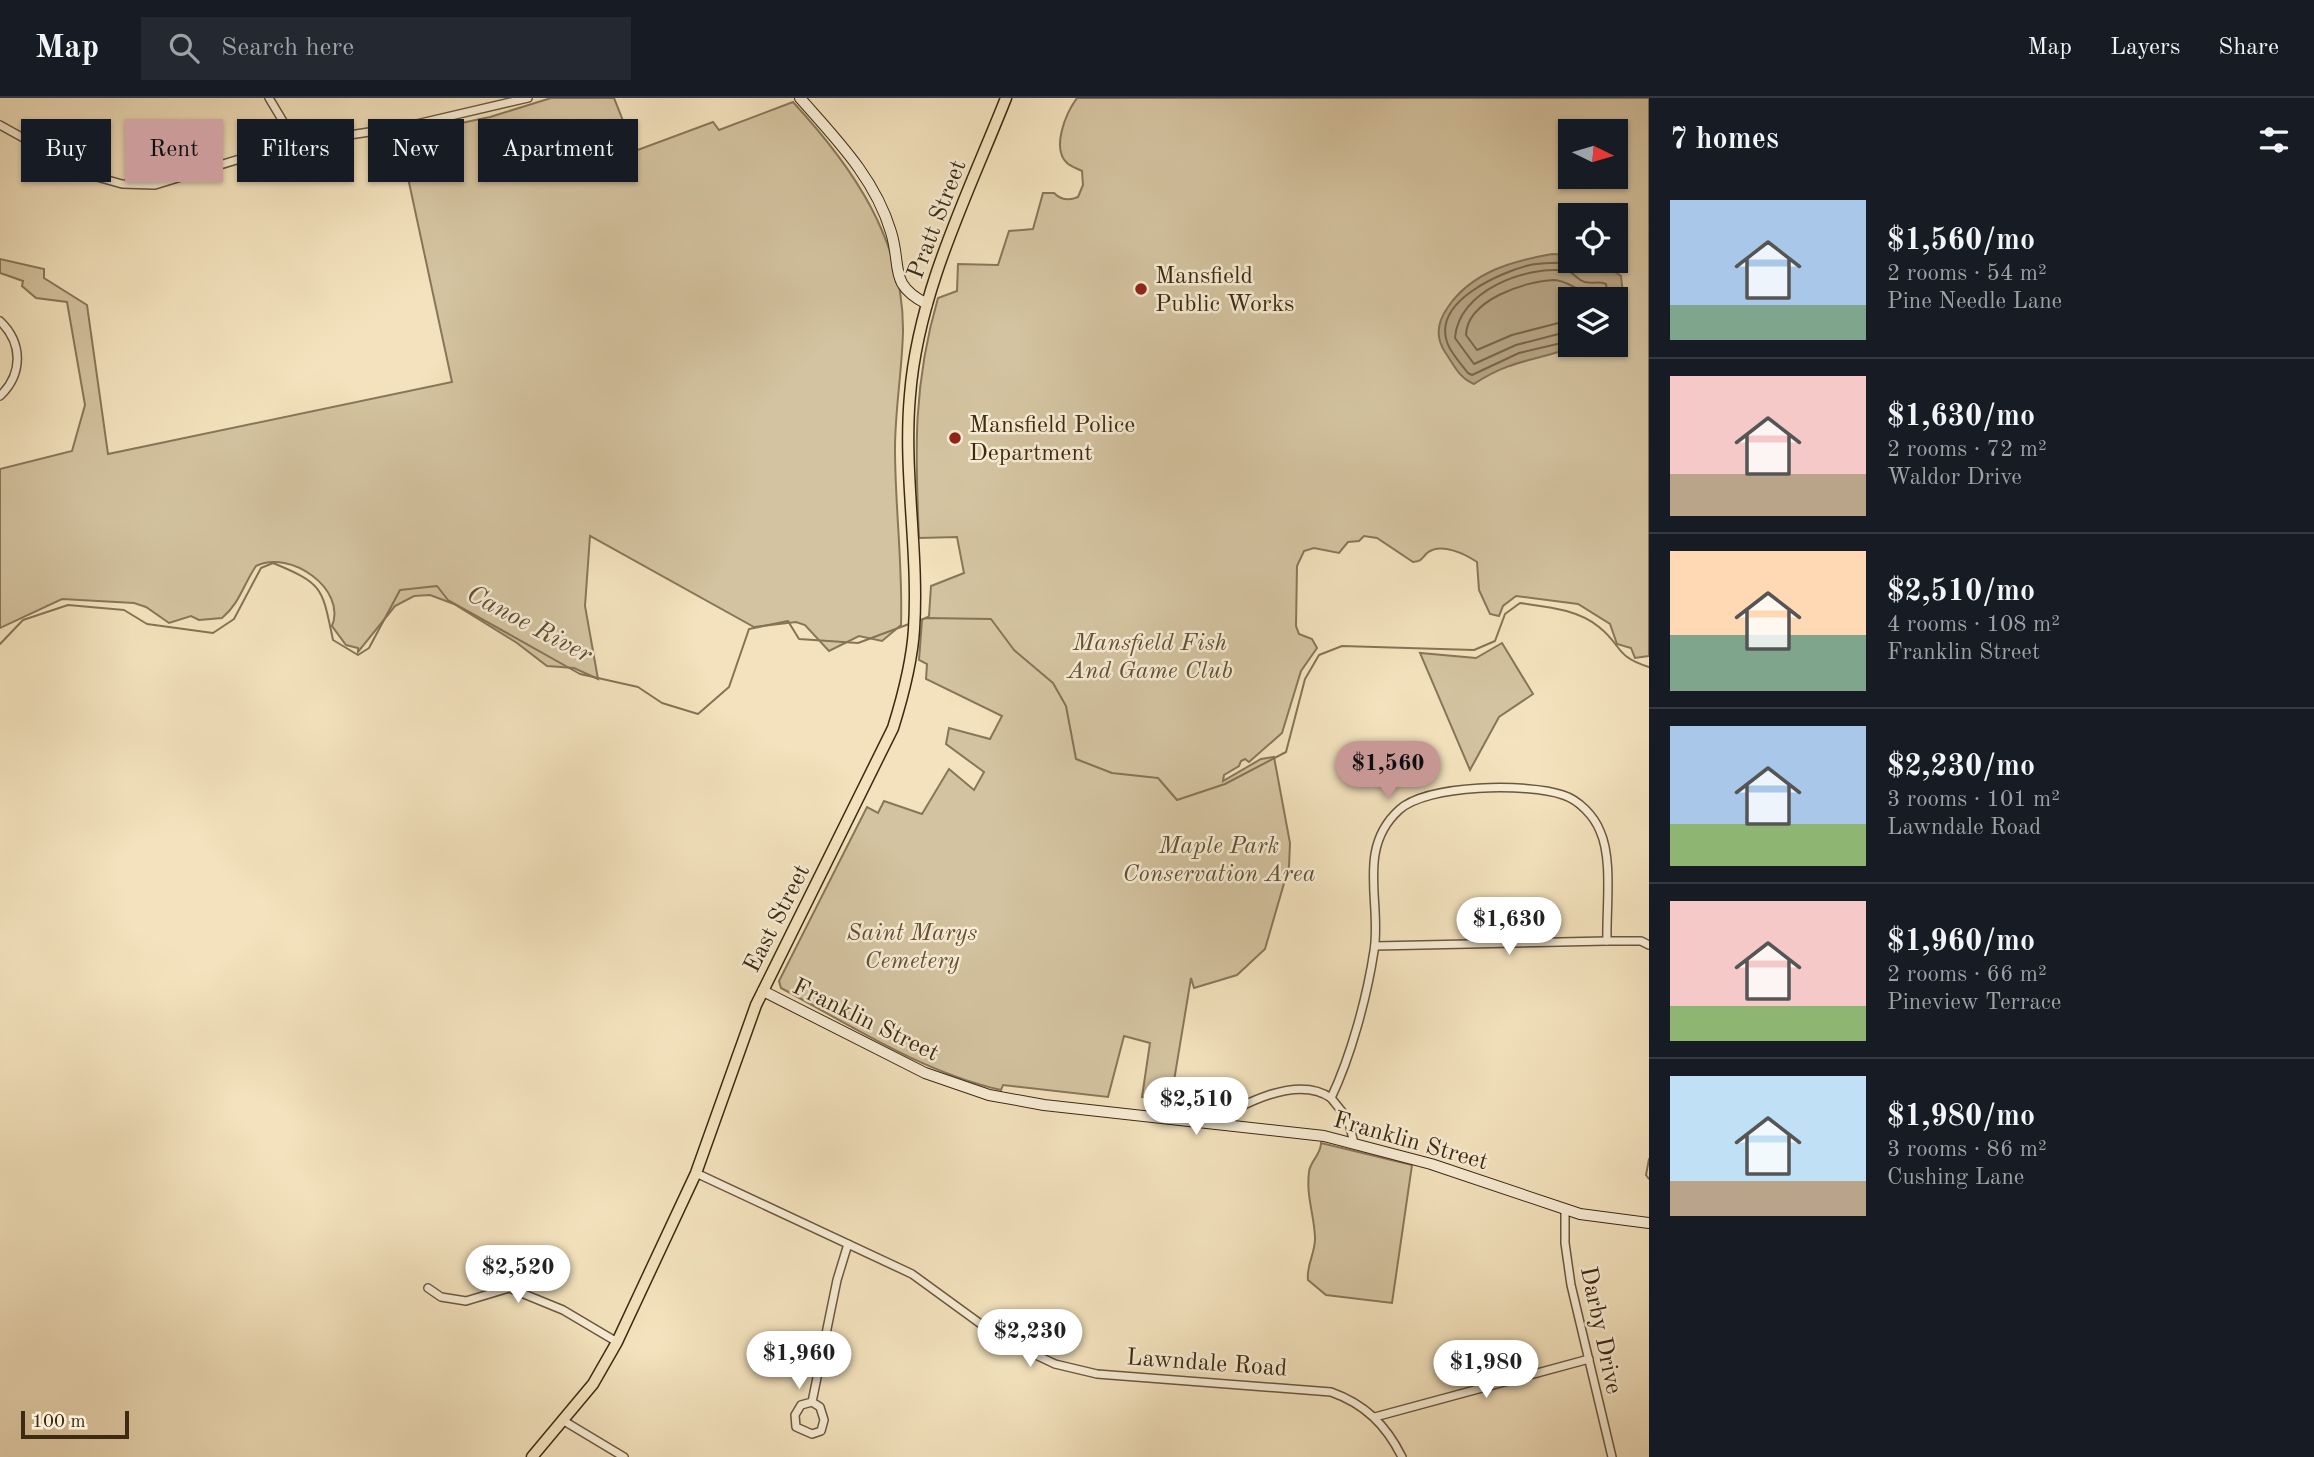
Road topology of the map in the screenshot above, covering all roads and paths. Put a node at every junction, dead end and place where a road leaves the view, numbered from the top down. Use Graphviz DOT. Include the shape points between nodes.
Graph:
graph roads {
  1 [pos="270,98"];
  2 [pos="528,98"];
  3 [pos="800,98"];
  4 [pos="1006,98"];
  5 [pos="282,119"];
  6 [pos="0,125"];
  7 [pos="354,134"];
  8 [pos="237,160"];
  9 [pos="927,304"];
  10 [pos="0,321"];
  11 [pos="914,357"];
  12 [pos="0,397"];
  13 [pos="1606,941"];
  14 [pos="1375,946"];
  15 [pos="1649,946"];
  16 [pos="762,991"];
  17 [pos="1331,1098"];
  18 [pos="1211,1123"];
  19 [pos="1354,1143"];
  20 [pos="696,1173"];
  21 [pos="1565,1210"];
  22 [pos="1649,1223"];
  23 [pos="848,1244"];
  24 [pos="428,1288"];
  25 [pos="617,1342"];
  26 [pos="1589,1359"];
  27 [pos="812,1402"];
  28 [pos="1375,1417"];
  29 [pos="564,1421"];
  30 [pos="532,1457"];
  31 [pos="624,1457"];
  32 [pos="1402,1457"];
  33 [pos="1612,1457"];
  1 -- 5 [label="street"];
  2 -- 7 [label="street"];
  3 -- 9 [label="street" via="862,170 892,234 900,284"];
  4 -- 9 [label="main road, Pratt Street"];
  6 -- 8 [label="street" via="90,175 122,184 170,182"];
  9 -- 11 [label="main road, Pratt Street"];
  10 -- 12 [label="street" via="13,335 18,357 12,384"];
  11 -- 16 [label="main road, East Street" via="908,447 915,615 905,687 887,744"];
  13 -- 14 [label="street"];
  13 -- 14 [label="street" via="1606,847 1591,816 1564,795 1478,789 1438,792 1418,799 1399,810 1386,826 1373,861"];
  13 -- 15 [label="street" via="1641,941"];
  14 -- 17 [label="street" via="1342,1076"];
  16 -- 18 [label="street, Franklin Street" via="925,1073 967,1089 1026,1103"];
  16 -- 20 [label="main road, East Street"];
  17 -- 18 [label="street" via="1316,1091 1291,1091 1252,1101"];
  17 -- 19 [label="street" via="1348,1119"];
  18 -- 19 [label="street, Franklin Street"];
  19 -- 21 [label="street, Franklin Street" via="1432,1164"];
  20 -- 23 [label="street, Lawndale Road"];
  20 -- 25 [label="main road, East Street"];
  21 -- 22 [label="street, Franklin Street"];
  21 -- 26 [label="street, Darby Drive" via="1564,1243"];
  23 -- 27 [label="street"];
  23 -- 28 [label="street, Lawndale Road" via="912,1274 1000,1338 1055,1364 1097,1374 1331,1392"];
  24 -- 25 [label="street" via="441,1297 466,1301 509,1288 562,1310"];
  25 -- 29 [label="main road, East Street" via="598,1377"];
  26 -- 28 [label="street"];
  26 -- 33 [label="street, Darby Drive"];
  27 -- 27 [label="street" via="802,1405 795,1415 796,1427 812,1434 821,1431 824,1420 820,1407"];
  28 -- 32 [label="street, Lawndale Road"];
  29 -- 30 [label="main road, East Street"];
  29 -- 31 [label="street"];
}
